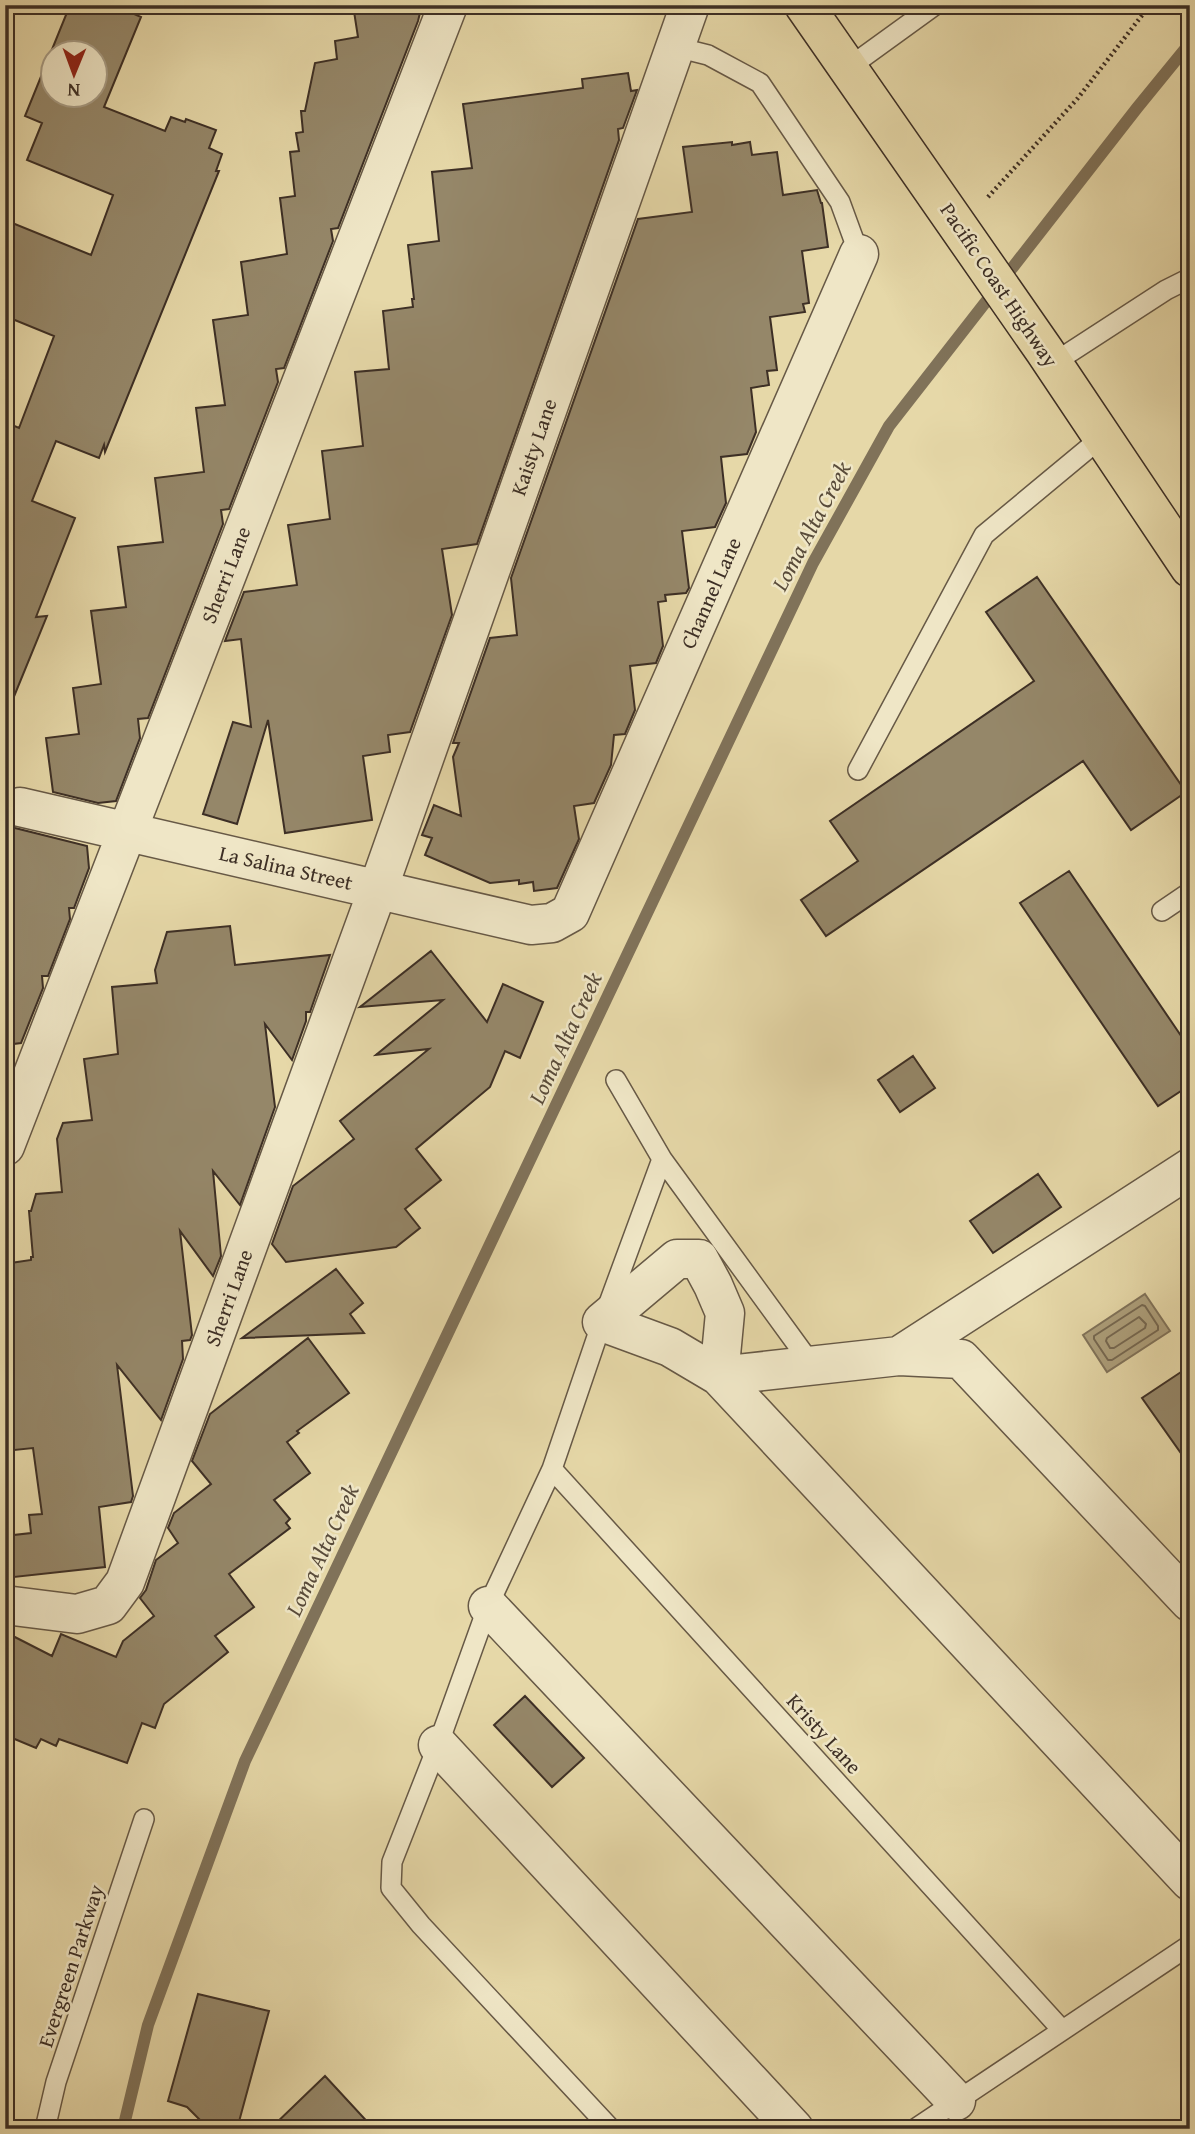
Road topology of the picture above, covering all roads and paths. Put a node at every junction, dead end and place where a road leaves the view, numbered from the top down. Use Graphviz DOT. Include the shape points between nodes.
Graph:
graph roads {
  1 [pos="448,5"];
  2 [pos="690,5"];
  3 [pos="803,5"];
  4 [pos="936,5"];
  5 [pos="1150,5"];
  6 [pos="676,47"];
  7 [pos="848,68"];
  8 [pos="960,228"];
  9 [pos="859,254"];
  10 [pos="1190,278"];
  11 [pos="1048,357"];
  12 [pos="1102,437"];
  13 [pos="1190,568"];
  14 [pos="858,770"];
  15 [pos="20,807"];
  16 [pos="126,832"];
  17 [pos="378,889"];
  18 [pos="1190,892"];
  19 [pos="1162,911"];
  20 [pos="552,923"];
  21 [pos="616,1080"];
  22 [pos="5,1146"];
  23 [pos="663,1159"];
  24 [pos="1190,1168"];
  25 [pos="602,1322"];
  26 [pos="899,1356"];
  27 [pos="812,1365"];
  28 [pos="719,1376"];
  29 [pos="552,1469"];
  30 [pos="1190,1602"];
  31 [pos="5,1605"];
  32 [pos="488,1606"];
  33 [pos="438,1745"];
  34 [pos="144,1819"];
  35 [pos="1190,1881"];
  36 [pos="1190,1945"];
  37 [pos="1062,2030"];
  38 [pos="956,2101"];
  39 [pos="45,2129"];
  40 [pos="611,2129"];
  41 [pos="794,2129"];
  42 [pos="915,2129"];
  1 -- 16 [label="street, Sherri Lane"];
  2 -- 6 [label="street, Kaisty Lane"];
  3 -- 7 [label="main road, Pacific Coast Highway"];
  4 -- 7 [label="lane"];
  5 -- 8 [label="path" via="1078,98"];
  6 -- 9 [label="lane" via="708,55 760,83 840,202"];
  6 -- 17 [label="street, Kaisty Lane"];
  7 -- 8 [label="main road, Pacific Coast Highway"];
  8 -- 11 [label="main road, Pacific Coast Highway"];
  9 -- 20 [label="street, Channel Lane" via="570,913"];
  10 -- 11 [label="lane"];
  11 -- 12 [label="main road, Pacific Coast Highway"];
  12 -- 13 [label="main road, Pacific Coast Highway"];
  12 -- 14 [label="lane" via="984,535"];
  15 -- 16 [label="street, La Salina Street"];
  16 -- 17 [label="street, La Salina Street"];
  16 -- 22 [label="street, Sherri Lane"];
  17 -- 20 [label="street, La Salina Street" via="531,925"];
  17 -- 31 [label="street, Sherri Lane" via="125,1582 108,1605 76,1614"];
  18 -- 19 [label="lane"];
  21 -- 23 [label="lane"];
  23 -- 25 [label="lane"];
  23 -- 27 [label="lane"];
  24 -- 26 [label="street"];
  25 -- 28 [label="street" via="670,1347"];
  25 -- 28 [label="street" via="677,1259 699,1259 724,1313"];
  25 -- 29 [label="lane"];
  26 -- 27 [label="street"];
  26 -- 30 [label="street" via="961,1359"];
  27 -- 28 [label="street"];
  28 -- 35 [label="street"];
  29 -- 32 [label="lane"];
  29 -- 37 [label="lane, Kristy Lane"];
  32 -- 33 [label="lane"];
  32 -- 38 [label="street"];
  33 -- 40 [label="lane" via="392,1862 391,1888"];
  33 -- 41 [label="street"];
  34 -- 39 [label="lane, Evergreen Parkway" via="56,2082"];
  36 -- 37 [label="lane"];
  37 -- 38 [label="lane"];
  38 -- 42 [label="lane"];
}
